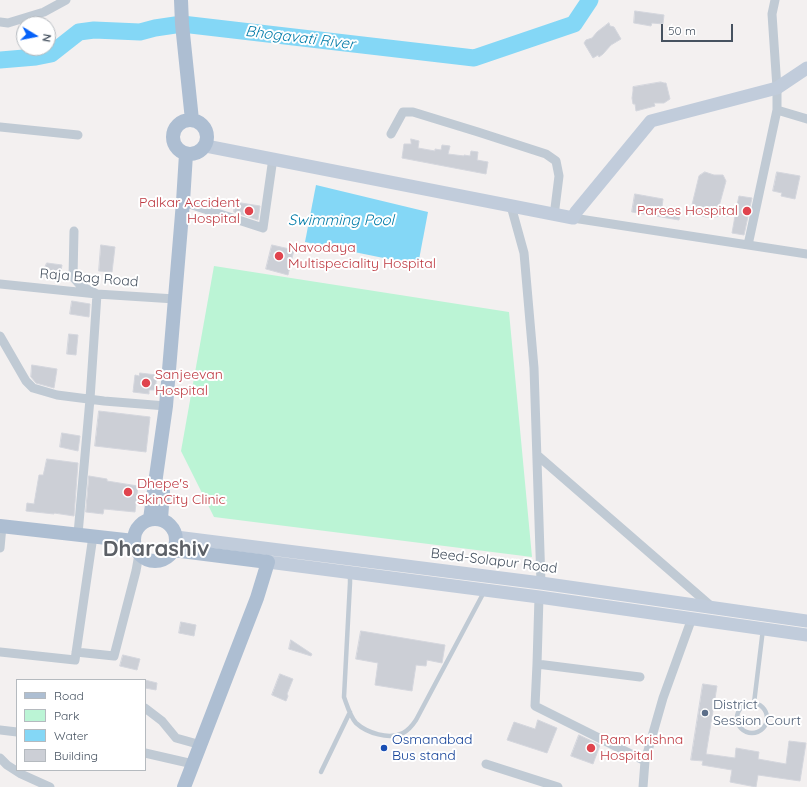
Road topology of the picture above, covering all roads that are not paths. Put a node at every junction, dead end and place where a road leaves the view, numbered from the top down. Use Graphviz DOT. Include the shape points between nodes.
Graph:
graph roads {
  1 [pos="66,0"];
  2 [pos="181,0"];
  3 [pos="775,0"];
  4 [pos="0,22"];
  5 [pos="807,68"];
  6 [pos="777,88"];
  7 [pos="777,110"];
  8 [pos="807,119"];
  9 [pos="192,120"];
  10 [pos="0,127"];
  11 [pos="391,134"];
  12 [pos="78,135"];
  13 [pos="207,143"];
  14 [pos="189,155"];
  15 [pos="273,158"];
  16 [pos="185,203"];
  17 [pos="511,206"];
  18 [pos="556,208"];
  19 [pos="575,215"];
  20 [pos="74,231"];
  21 [pos="748,245"];
  22 [pos="807,254"];
  23 [pos="0,284"];
  24 [pos="97,294"];
  25 [pos="175,299"];
  26 [pos="0,336"];
  27 [pos="90,399"];
  28 [pos="166,406"];
  29 [pos="537,455"];
  30 [pos="155,519"];
  31 [pos="1,526"];
  32 [pos="78,534"];
  33 [pos="93,536"];
  34 [pos="134,541"];
  35 [pos="175,544"];
  36 [pos="0,548"];
  37 [pos="139,554"];
  38 [pos="268,562"];
  39 [pos="350,573"];
  40 [pos="541,583"];
  41 [pos="485,590"];
  42 [pos="539,597"];
  43 [pos="712,607"];
  44 [pos="692,618"];
  45 [pos="807,621"];
  46 [pos="764,629"];
  47 [pos="807,635"];
  48 [pos="0,652"];
  49 [pos="76,652"];
  50 [pos="537,664"];
  51 [pos="640,677"];
  52 [pos="754,703"];
  53 [pos="146,709"];
  54 [pos="350,712"];
  55 [pos="0,730"];
  56 [pos="16,732"];
  57 [pos="201,745"];
  58 [pos="146,753"];
  59 [pos="0,758"];
  60 [pos="645,761"];
  61 [pos="193,764"];
  62 [pos="486,764"];
  63 [pos="16,771"];
  64 [pos="16,771"];
  65 [pos="321,772"];
  66 [pos="536,784"];
  67 [pos="50,787"];
  68 [pos="184,787"];
  69 [pos="558,787"];
  70 [pos="642,787"];
  1 -- 4 [label="street" via="44,12 8,23"];
  2 -- 9 [label="main road"];
  3 -- 6 [label="street" via="772,14"];
  5 -- 6 [label="main road"];
  6 -- 7 [label="street"];
  6 -- 19 [label="main road" via="650,121"];
  7 -- 8 [label="street"];
  7 -- 21 [label="street"];
  9 -- 13 [label="main road" via="198,121 206,129"];
  9 -- 14 [label="main road" via="186,120 177,126 173,137 176,148"];
  10 -- 12 [label="street"];
  11 -- 18 [label="street" via="404,112 413,112 546,154 556,161 559,176"];
  13 -- 14 [label="main road" via="197,154"];
  13 -- 15 [label="main road"];
  13 -- 18 [label="main road"];
  14 -- 16 [label="main road"];
  15 -- 16 [label="street" via="263,228"];
  15 -- 17 [label="main road"];
  16 -- 25 [label="main road"];
  16 -- 30 [label="main road"];
  17 -- 19 [label="main road"];
  17 -- 29 [label="street" via="524,253 534,368"];
  18 -- 19 [label="main road"];
  19 -- 21 [label="street"];
  20 -- 24 [label="street" via="73,277 81,286"];
  21 -- 22 [label="street"];
  23 -- 24 [label="street, Raja Bag Road"];
  24 -- 25 [label="street, Raja Bag Road"];
  24 -- 27 [label="street"];
  25 -- 28 [label="main road"];
  26 -- 27 [label="street" via="26,382 33,388 57,395"];
  27 -- 28 [label="street"];
  27 -- 32 [label="street"];
  28 -- 30 [label="main road"];
  29 -- 40 [label="street"];
  29 -- 43 [label="street"];
  30 -- 34 [label="main road" via="143,522 138,527"];
  30 -- 35 [label="main road" via="165,521 174,530"];
  31 -- 32 [label="main road"];
  31 -- 36 [label="street"];
  32 -- 33 [label="main road"];
  33 -- 34 [label="main road"];
  33 -- 49 [label="street"];
  34 -- 37 [label="main road"];
  35 -- 37 [label="main road" via="170,555 158,561 145,559"];
  35 -- 38 [label="main road"];
  35 -- 40 [label="main road, Beed-Solapur Road"];
  37 -- 49 [label="street" via="114,656"];
  38 -- 39 [label="main road"];
  38 -- 57 [label="main road" via="257,598"];
  39 -- 41 [label="main road"];
  39 -- 54 [label="lane" via="344,697"];
  40 -- 43 [label="main road, Beed-Solapur Road"];
  41 -- 42 [label="main road"];
  41 -- 54 [label="lane" via="412,727 395,736 374,734 355,722"];
  42 -- 44 [label="main road"];
  42 -- 50 [label="street"];
  43 -- 45 [label="main road, Beed-Solapur Road"];
  44 -- 46 [label="main road"];
  44 -- 60 [label="street" via="663,698"];
  46 -- 47 [label="main road"];
  46 -- 52 [label="lane"];
  48 -- 49 [label="street" via="75,660"];
  50 -- 51 [label="street"];
  50 -- 60 [label="street" via="534,706"];
  52 -- 52 [label="lane" via="765,710 767,720 763,728 750,733 742,729 737,716 741,708"];
  53 -- 57 [label="street" via="162,721 176,738"];
  54 -- 65 [label="lane"];
  55 -- 56 [label="street"];
  57 -- 61 [label="main road"];
  58 -- 61 [label="street"];
  59 -- 64 [label="street"];
  60 -- 70 [label="street"];
  61 -- 68 [label="main road"];
  62 -- 66 [label="street"];
  63 -- 67 [label="street"];
  66 -- 69 [label="street"];
}
